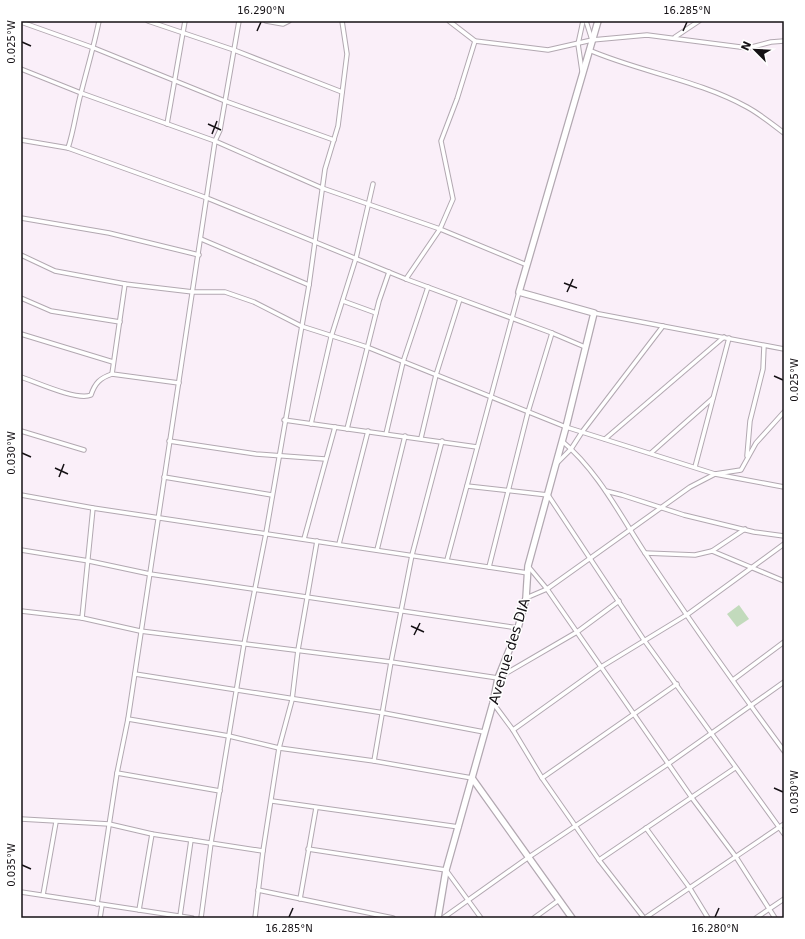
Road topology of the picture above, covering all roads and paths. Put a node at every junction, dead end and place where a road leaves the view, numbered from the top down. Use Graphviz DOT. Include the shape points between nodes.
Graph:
graph roads {
  1 [pos="98,21"];
  2 [pos="148,21"];
  3 [pos="185,21"];
  4 [pos="239,21"];
  5 [pos="266,21"];
  6 [pos="289,21"];
  7 [pos="342,21"];
  8 [pos="449,21"];
  9 [pos="584,21"];
  10 [pos="598,21"];
  11 [pos="699,21"];
  12 [pos="21,22"];
  13 [pos="183,34"];
  14 [pos="675,38"];
  15 [pos="592,40"];
  16 [pos="475,41"];
  17 [pos="784,41"];
  18 [pos="578,44"];
  19 [pos="94,48"];
  20 [pos="234,50"];
  21 [pos="589,50"];
  22 [pos="21,69"];
  23 [pos="583,76"];
  24 [pos="175,80"];
  25 [pos="342,92"];
  26 [pos="81,93"];
  27 [pos="225,101"];
  28 [pos="167,124"];
  29 [pos="784,134"];
  30 [pos="21,140"];
  31 [pos="334,140"];
  32 [pos="216,141"];
  33 [pos="68,148"];
  34 [pos="374,184"];
  35 [pos="322,188"];
  36 [pos="207,198"];
  37 [pos="369,204"];
  38 [pos="21,218"];
  39 [pos="440,229"];
  40 [pos="201,239"];
  41 [pos="316,241"];
  42 [pos="21,255"];
  43 [pos="199,255"];
  44 [pos="356,258"];
  45 [pos="527,265"];
  46 [pos="389,272"];
  47 [pos="406,279"];
  48 [pos="126,284"];
  49 [pos="309,285"];
  50 [pos="428,287"];
  51 [pos="193,292"];
  52 [pos="519,292"];
  53 [pos="21,298"];
  54 [pos="460,299"];
  55 [pos="343,301"];
  56 [pos="376,313"];
  57 [pos="594,313"];
  58 [pos="511,318"];
  59 [pos="120,322"];
  60 [pos="301,326"];
  61 [pos="663,326"];
  62 [pos="552,333"];
  63 [pos="21,334"];
  64 [pos="331,337"];
  65 [pos="724,337"];
  66 [pos="729,338"];
  67 [pos="764,346"];
  68 [pos="367,347"];
  69 [pos="585,347"];
  70 [pos="784,347"];
  71 [pos="113,362"];
  72 [pos="403,362"];
  73 [pos="112,374"];
  74 [pos="436,375"];
  75 [pos="21,377"];
  76 [pos="179,383"];
  77 [pos="491,397"];
  78 [pos="713,398"];
  79 [pos="528,412"];
  80 [pos="784,412"];
  81 [pos="284,420"];
  82 [pos="311,424"];
  83 [pos="334,427"];
  84 [pos="566,427"];
  85 [pos="348,429"];
  86 [pos="21,431"];
  87 [pos="368,431"];
  88 [pos="582,432"];
  89 [pos="386,434"];
  90 [pos="405,436"];
  91 [pos="421,438"];
  92 [pos="605,439"];
  93 [pos="169,441"];
  94 [pos="442,441"];
  95 [pos="562,442"];
  96 [pos="477,447"];
  97 [pos="571,449"];
  98 [pos="84,450"];
  99 [pos="652,453"];
  100 [pos="279,456"];
  101 [pos="325,459"];
  102 [pos="556,464"];
  103 [pos="695,467"];
  104 [pos="741,470"];
  105 [pos="715,474"];
  106 [pos="164,477"];
  107 [pos="468,486"];
  108 [pos="784,487"];
  109 [pos="508,490"];
  110 [pos="606,491"];
  111 [pos="21,495"];
  112 [pos="272,495"];
  113 [pos="548,495"];
  114 [pos="660,507"];
  115 [pos="93,508"];
  116 [pos="158,517"];
  117 [pos="745,529"];
  118 [pos="631,530"];
  119 [pos="266,533"];
  120 [pos="784,536"];
  121 [pos="304,538"];
  122 [pos="317,541"];
  123 [pos="339,544"];
  124 [pos="784,544"];
  125 [pos="21,550"];
  126 [pos="377,550"];
  127 [pos="712,551"];
  128 [pos="645,553"];
  129 [pos="412,555"];
  130 [pos="590,559"];
  131 [pos="447,560"];
  132 [pos="88,561"];
  133 [pos="528,566"];
  134 [pos="489,567"];
  135 [pos="753,567"];
  136 [pos="528,573"];
  137 [pos="150,574"];
  138 [pos="784,581"];
  139 [pos="256,588"];
  140 [pos="547,589"];
  141 [pos="308,596"];
  142 [pos="526,598"];
  143 [pos="619,602"];
  144 [pos="21,610"];
  145 [pos="401,611"];
  146 [pos="688,614"];
  147 [pos="82,618"];
  148 [pos="518,628"];
  149 [pos="140,632"];
  150 [pos="577,632"];
  151 [pos="644,640"];
  152 [pos="784,642"];
  153 [pos="244,644"];
  154 [pos="298,650"];
  155 [pos="391,662"];
  156 [pos="601,667"];
  157 [pos="135,674"];
  158 [pos="498,678"];
  159 [pos="733,680"];
  160 [pos="784,682"];
  161 [pos="676,684"];
  162 [pos="237,689"];
  163 [pos="292,700"];
  164 [pos="493,703"];
  165 [pos="751,706"];
  166 [pos="384,713"];
  167 [pos="633,714"];
  168 [pos="128,719"];
  169 [pos="513,730"];
  170 [pos="484,732"];
  171 [pos="712,734"];
  172 [pos="229,736"];
  173 [pos="280,748"];
  174 [pos="784,751"];
  175 [pos="374,761"];
  176 [pos="668,764"];
  177 [pos="735,768"];
  178 [pos="117,773"];
  179 [pos="472,778"];
  180 [pos="542,778"];
  181 [pos="220,791"];
  182 [pos="692,798"];
  183 [pos="272,801"];
  184 [pos="316,808"];
  185 [pos="21,819"];
  186 [pos="56,822"];
  187 [pos="109,824"];
  188 [pos="784,824"];
  189 [pos="576,825"];
  190 [pos="459,827"];
  191 [pos="780,827"];
  192 [pos="646,828"];
  193 [pos="152,834"];
  194 [pos="784,834"];
  195 [pos="191,840"];
  196 [pos="211,843"];
  197 [pos="308,849"];
  198 [pos="263,851"];
  199 [pos="529,857"];
  200 [pos="736,857"];
  201 [pos="600,860"];
  202 [pos="446,870"];
  203 [pos="689,887"];
  204 [pos="258,890"];
  205 [pos="21,892"];
  206 [pos="43,895"];
  207 [pos="300,899"];
  208 [pos="784,899"];
  209 [pos="559,900"];
  210 [pos="469,901"];
  211 [pos="98,904"];
  212 [pos="102,905"];
  213 [pos="769,909"];
  214 [pos="140,910"];
  215 [pos="180,916"];
  216 [pos="100,918"];
  217 [pos="192,918"];
  218 [pos="201,918"];
  219 [pos="255,918"];
  220 [pos="393,918"];
  221 [pos="438,918"];
  222 [pos="443,918"];
  223 [pos="481,918"];
  224 [pos="534,918"];
  225 [pos="572,918"];
  226 [pos="644,918"];
  227 [pos="708,918"];
  228 [pos="756,918"];
  229 [pos="775,918"];
  1 -- 19 [label="street"];
  2 -- 13 [label="street"];
  3 -- 13 [label="street"];
  4 -- 20 [label="street"];
  5 -- 6 [label="street" via="273,24"];
  7 -- 25 [label="street" via="347,54"];
  8 -- 16 [label="street"];
  9 -- 15 [label="street"];
  9 -- 18 [label="street"];
  10 -- 15 [label="street"];
  11 -- 14 [label="street"];
  12 -- 19 [label="street"];
  13 -- 20 [label="street"];
  13 -- 24 [label="street"];
  14 -- 15 [label="street" via="647,34"];
  14 -- 17 [label="street" via="748,48"];
  15 -- 18 [label="street"];
  15 -- 21 [label="street"];
  16 -- 18 [label="street" via="548,50"];
  16 -- 39 [label="street" via="441,141 453,199"];
  18 -- 23 [label="street"];
  19 -- 24 [label="street"];
  19 -- 26 [label="street"];
  20 -- 25 [label="street"];
  20 -- 27 [label="street"];
  21 -- 23 [label="street"];
  21 -- 29 [label="street" via="611,60 720,94 747,107"];
  22 -- 26 [label="street"];
  23 -- 45 [label="street" via="563,136"];
  24 -- 27 [label="street"];
  24 -- 28 [label="street"];
  25 -- 31 [label="street"];
  26 -- 28 [label="street"];
  26 -- 33 [label="street"];
  27 -- 31 [label="street"];
  27 -- 32 [label="street"];
  28 -- 32 [label="street"];
  30 -- 33 [label="street"];
  31 -- 35 [label="street"];
  32 -- 35 [label="street"];
  32 -- 36 [label="street"];
  33 -- 36 [label="street"];
  34 -- 37 [label="street"];
  35 -- 37 [label="street"];
  35 -- 41 [label="street"];
  36 -- 40 [label="street"];
  36 -- 41 [label="street"];
  37 -- 39 [label="street"];
  37 -- 44 [label="street"];
  38 -- 43 [label="street" via="108,233"];
  39 -- 45 [label="street"];
  39 -- 47 [label="street"];
  40 -- 43 [label="street"];
  40 -- 49 [label="street"];
  41 -- 44 [label="street"];
  41 -- 49 [label="street"];
  42 -- 48 [label="street" via="55,271"];
  43 -- 51 [label="street"];
  44 -- 46 [label="street"];
  44 -- 55 [label="street"];
  45 -- 52 [label="street"];
  46 -- 47 [label="street"];
  46 -- 56 [label="street"];
  47 -- 50 [label="street"];
  48 -- 51 [label="street"];
  48 -- 59 [label="street"];
  49 -- 60 [label="street"];
  50 -- 54 [label="street"];
  50 -- 72 [label="street"];
  51 -- 60 [label="street" via="226,292 254,302"];
  51 -- 76 [label="street"];
  52 -- 57 [label="street"];
  52 -- 58 [label="street"];
  53 -- 59 [label="street" via="51,311"];
  54 -- 58 [label="street"];
  54 -- 74 [label="street"];
  55 -- 56 [label="street"];
  55 -- 64 [label="street"];
  56 -- 68 [label="street"];
  57 -- 61 [label="street"];
  57 -- 69 [label="street, Avenue des DIA"];
  58 -- 62 [label="street"];
  58 -- 77 [label="street"];
  59 -- 71 [label="street"];
  60 -- 64 [label="street"];
  60 -- 81 [label="street"];
  61 -- 65 [label="street"];
  61 -- 88 [label="street"];
  62 -- 69 [label="street"];
  62 -- 79 [label="street"];
  63 -- 71 [label="street"];
  64 -- 68 [label="street"];
  64 -- 82 [label="street"];
  65 -- 66 [label="street"];
  65 -- 92 [label="street"];
  66 -- 67 [label="street"];
  66 -- 78 [label="street"];
  67 -- 70 [label="street"];
  67 -- 104 [label="street" via="763,369 750,421 748,452"];
  68 -- 72 [label="street"];
  68 -- 85 [label="street"];
  69 -- 84 [label="street, Avenue des DIA"];
  71 -- 73 [label="street"];
  72 -- 74 [label="street"];
  72 -- 89 [label="street"];
  73 -- 75 [label="street" via="99,379 91,394 86,397"];
  73 -- 76 [label="street"];
  74 -- 77 [label="street"];
  74 -- 91 [label="street"];
  76 -- 93 [label="street"];
  77 -- 79 [label="street"];
  77 -- 96 [label="street"];
  78 -- 99 [label="street"];
  78 -- 103 [label="street"];
  79 -- 84 [label="street"];
  79 -- 109 [label="street"];
  80 -- 104 [label="street" via="756,443"];
  81 -- 82 [label="street"];
  81 -- 100 [label="street"];
  82 -- 83 [label="street"];
  83 -- 85 [label="street"];
  83 -- 101 [label="street"];
  84 -- 88 [label="street"];
  84 -- 95 [label="street, Avenue des DIA"];
  85 -- 87 [label="street"];
  86 -- 98 [label="street"];
  87 -- 89 [label="street"];
  87 -- 123 [label="street"];
  88 -- 92 [label="street"];
  88 -- 97 [label="street"];
  89 -- 90 [label="street"];
  90 -- 91 [label="street"];
  90 -- 126 [label="street"];
  91 -- 94 [label="street"];
  92 -- 99 [label="street"];
  93 -- 100 [label="street"];
  93 -- 106 [label="street"];
  94 -- 96 [label="street"];
  94 -- 129 [label="street"];
  95 -- 97 [label="street"];
  95 -- 102 [label="street, Avenue des DIA"];
  96 -- 107 [label="street"];
  97 -- 102 [label="street"];
  97 -- 110 [label="street"];
  99 -- 103 [label="street"];
  100 -- 101 [label="street"];
  100 -- 112 [label="street"];
  101 -- 121 [label="street"];
  102 -- 113 [label="street, Avenue des DIA"];
  103 -- 105 [label="street"];
  104 -- 105 [label="street"];
  105 -- 108 [label="street"];
  105 -- 114 [label="street"];
  106 -- 112 [label="street"];
  106 -- 116 [label="street"];
  107 -- 109 [label="street"];
  107 -- 131 [label="street"];
  109 -- 113 [label="street"];
  109 -- 134 [label="street"];
  110 -- 114 [label="street"];
  110 -- 118 [label="street"];
  111 -- 115 [label="street"];
  112 -- 119 [label="street"];
  113 -- 130 [label="street"];
  113 -- 133 [label="street, Avenue des DIA"];
  114 -- 117 [label="street"];
  114 -- 118 [label="street"];
  115 -- 116 [label="street"];
  115 -- 132 [label="street"];
  116 -- 119 [label="street"];
  116 -- 137 [label="street"];
  117 -- 120 [label="street"];
  117 -- 127 [label="street"];
  118 -- 128 [label="street"];
  118 -- 130 [label="street"];
  119 -- 121 [label="street"];
  119 -- 139 [label="street"];
  121 -- 122 [label="street"];
  122 -- 123 [label="street"];
  122 -- 141 [label="street"];
  123 -- 126 [label="street"];
  124 -- 135 [label="street"];
  125 -- 132 [label="street"];
  126 -- 129 [label="street"];
  127 -- 128 [label="street" via="695,555"];
  127 -- 135 [label="street"];
  128 -- 146 [label="street"];
  129 -- 131 [label="street"];
  129 -- 145 [label="street"];
  130 -- 140 [label="street"];
  130 -- 143 [label="street"];
  131 -- 134 [label="street"];
  132 -- 137 [label="street"];
  132 -- 147 [label="street"];
  133 -- 136 [label="street, Avenue des DIA"];
  133 -- 140 [label="street"];
  134 -- 136 [label="street"];
  135 -- 138 [label="street"];
  135 -- 146 [label="street"];
  136 -- 142 [label="street, Avenue des DIA"];
  137 -- 139 [label="street"];
  137 -- 149 [label="street"];
  139 -- 141 [label="street"];
  139 -- 153 [label="street"];
  140 -- 142 [label="street"];
  140 -- 150 [label="street"];
  141 -- 145 [label="street"];
  141 -- 154 [label="street"];
  142 -- 148 [label="street, Avenue des DIA"];
  143 -- 150 [label="street"];
  143 -- 151 [label="street"];
  144 -- 147 [label="street"];
  145 -- 148 [label="street"];
  145 -- 155 [label="street"];
  146 -- 151 [label="street"];
  146 -- 159 [label="street"];
  147 -- 149 [label="street"];
  148 -- 158 [label="street, Avenue des DIA"];
  149 -- 153 [label="street"];
  149 -- 157 [label="street"];
  150 -- 156 [label="street"];
  150 -- 158 [label="street"];
  151 -- 156 [label="street"];
  151 -- 161 [label="street"];
  152 -- 159 [label="street"];
  153 -- 154 [label="street"];
  153 -- 162 [label="street"];
  154 -- 155 [label="street"];
  154 -- 163 [label="street"];
  155 -- 158 [label="street"];
  155 -- 166 [label="street"];
  156 -- 167 [label="street"];
  156 -- 169 [label="street"];
  157 -- 162 [label="street"];
  157 -- 168 [label="street"];
  158 -- 164 [label="street, Avenue des DIA"];
  159 -- 165 [label="street"];
  160 -- 165 [label="street"];
  161 -- 167 [label="street"];
  161 -- 171 [label="street"];
  162 -- 163 [label="street"];
  162 -- 172 [label="street"];
  163 -- 166 [label="street"];
  163 -- 173 [label="street"];
  164 -- 169 [label="street"];
  164 -- 170 [label="street, Avenue des DIA"];
  165 -- 171 [label="street"];
  165 -- 174 [label="street"];
  166 -- 170 [label="street"];
  166 -- 175 [label="street"];
  167 -- 176 [label="street"];
  167 -- 180 [label="street"];
  168 -- 172 [label="street"];
  168 -- 178 [label="street"];
  169 -- 180 [label="street"];
  170 -- 179 [label="street, Avenue des DIA"];
  171 -- 176 [label="street"];
  171 -- 177 [label="street"];
  172 -- 173 [label="street"];
  172 -- 181 [label="street"];
  173 -- 175 [label="street"];
  173 -- 183 [label="street"];
  175 -- 179 [label="street"];
  176 -- 182 [label="street"];
  176 -- 189 [label="street"];
  177 -- 182 [label="street"];
  177 -- 191 [label="street"];
  178 -- 181 [label="street"];
  178 -- 187 [label="street"];
  179 -- 190 [label="street, Avenue des DIA"];
  179 -- 199 [label="street"];
  180 -- 189 [label="street"];
  181 -- 196 [label="street"];
  182 -- 192 [label="street"];
  182 -- 200 [label="street"];
  183 -- 184 [label="street"];
  183 -- 198 [label="street"];
  184 -- 190 [label="street"];
  184 -- 197 [label="street"];
  185 -- 186 [label="street"];
  186 -- 187 [label="street"];
  186 -- 206 [label="street"];
  187 -- 193 [label="street"];
  187 -- 211 [label="street"];
  188 -- 191 [label="street"];
  189 -- 199 [label="street"];
  189 -- 201 [label="street"];
  190 -- 202 [label="street, Avenue des DIA"];
  191 -- 194 [label="street"];
  191 -- 200 [label="street"];
  192 -- 201 [label="street"];
  192 -- 203 [label="street"];
  193 -- 195 [label="street"];
  193 -- 214 [label="street"];
  195 -- 196 [label="street"];
  195 -- 215 [label="street"];
  196 -- 198 [label="street"];
  196 -- 218 [label="street"];
  197 -- 202 [label="street"];
  197 -- 207 [label="street"];
  198 -- 204 [label="street"];
  199 -- 209 [label="street"];
  199 -- 210 [label="street"];
  200 -- 203 [label="street"];
  200 -- 213 [label="street"];
  201 -- 226 [label="street"];
  202 -- 210 [label="street"];
  202 -- 221 [label="street, Avenue des DIA"];
  203 -- 226 [label="street"];
  203 -- 227 [label="street"];
  204 -- 207 [label="street"];
  204 -- 219 [label="street"];
  205 -- 206 [label="street"];
  206 -- 211 [label="street"];
  207 -- 220 [label="street"];
  208 -- 213 [label="street"];
  209 -- 224 [label="street"];
  209 -- 225 [label="street"];
  210 -- 222 [label="street"];
  210 -- 223 [label="street"];
  211 -- 212 [label="street"];
  212 -- 214 [label="street"];
  212 -- 216 [label="street"];
  213 -- 228 [label="street"];
  213 -- 229 [label="street"];
  214 -- 215 [label="street"];
  215 -- 217 [label="street"];
}
